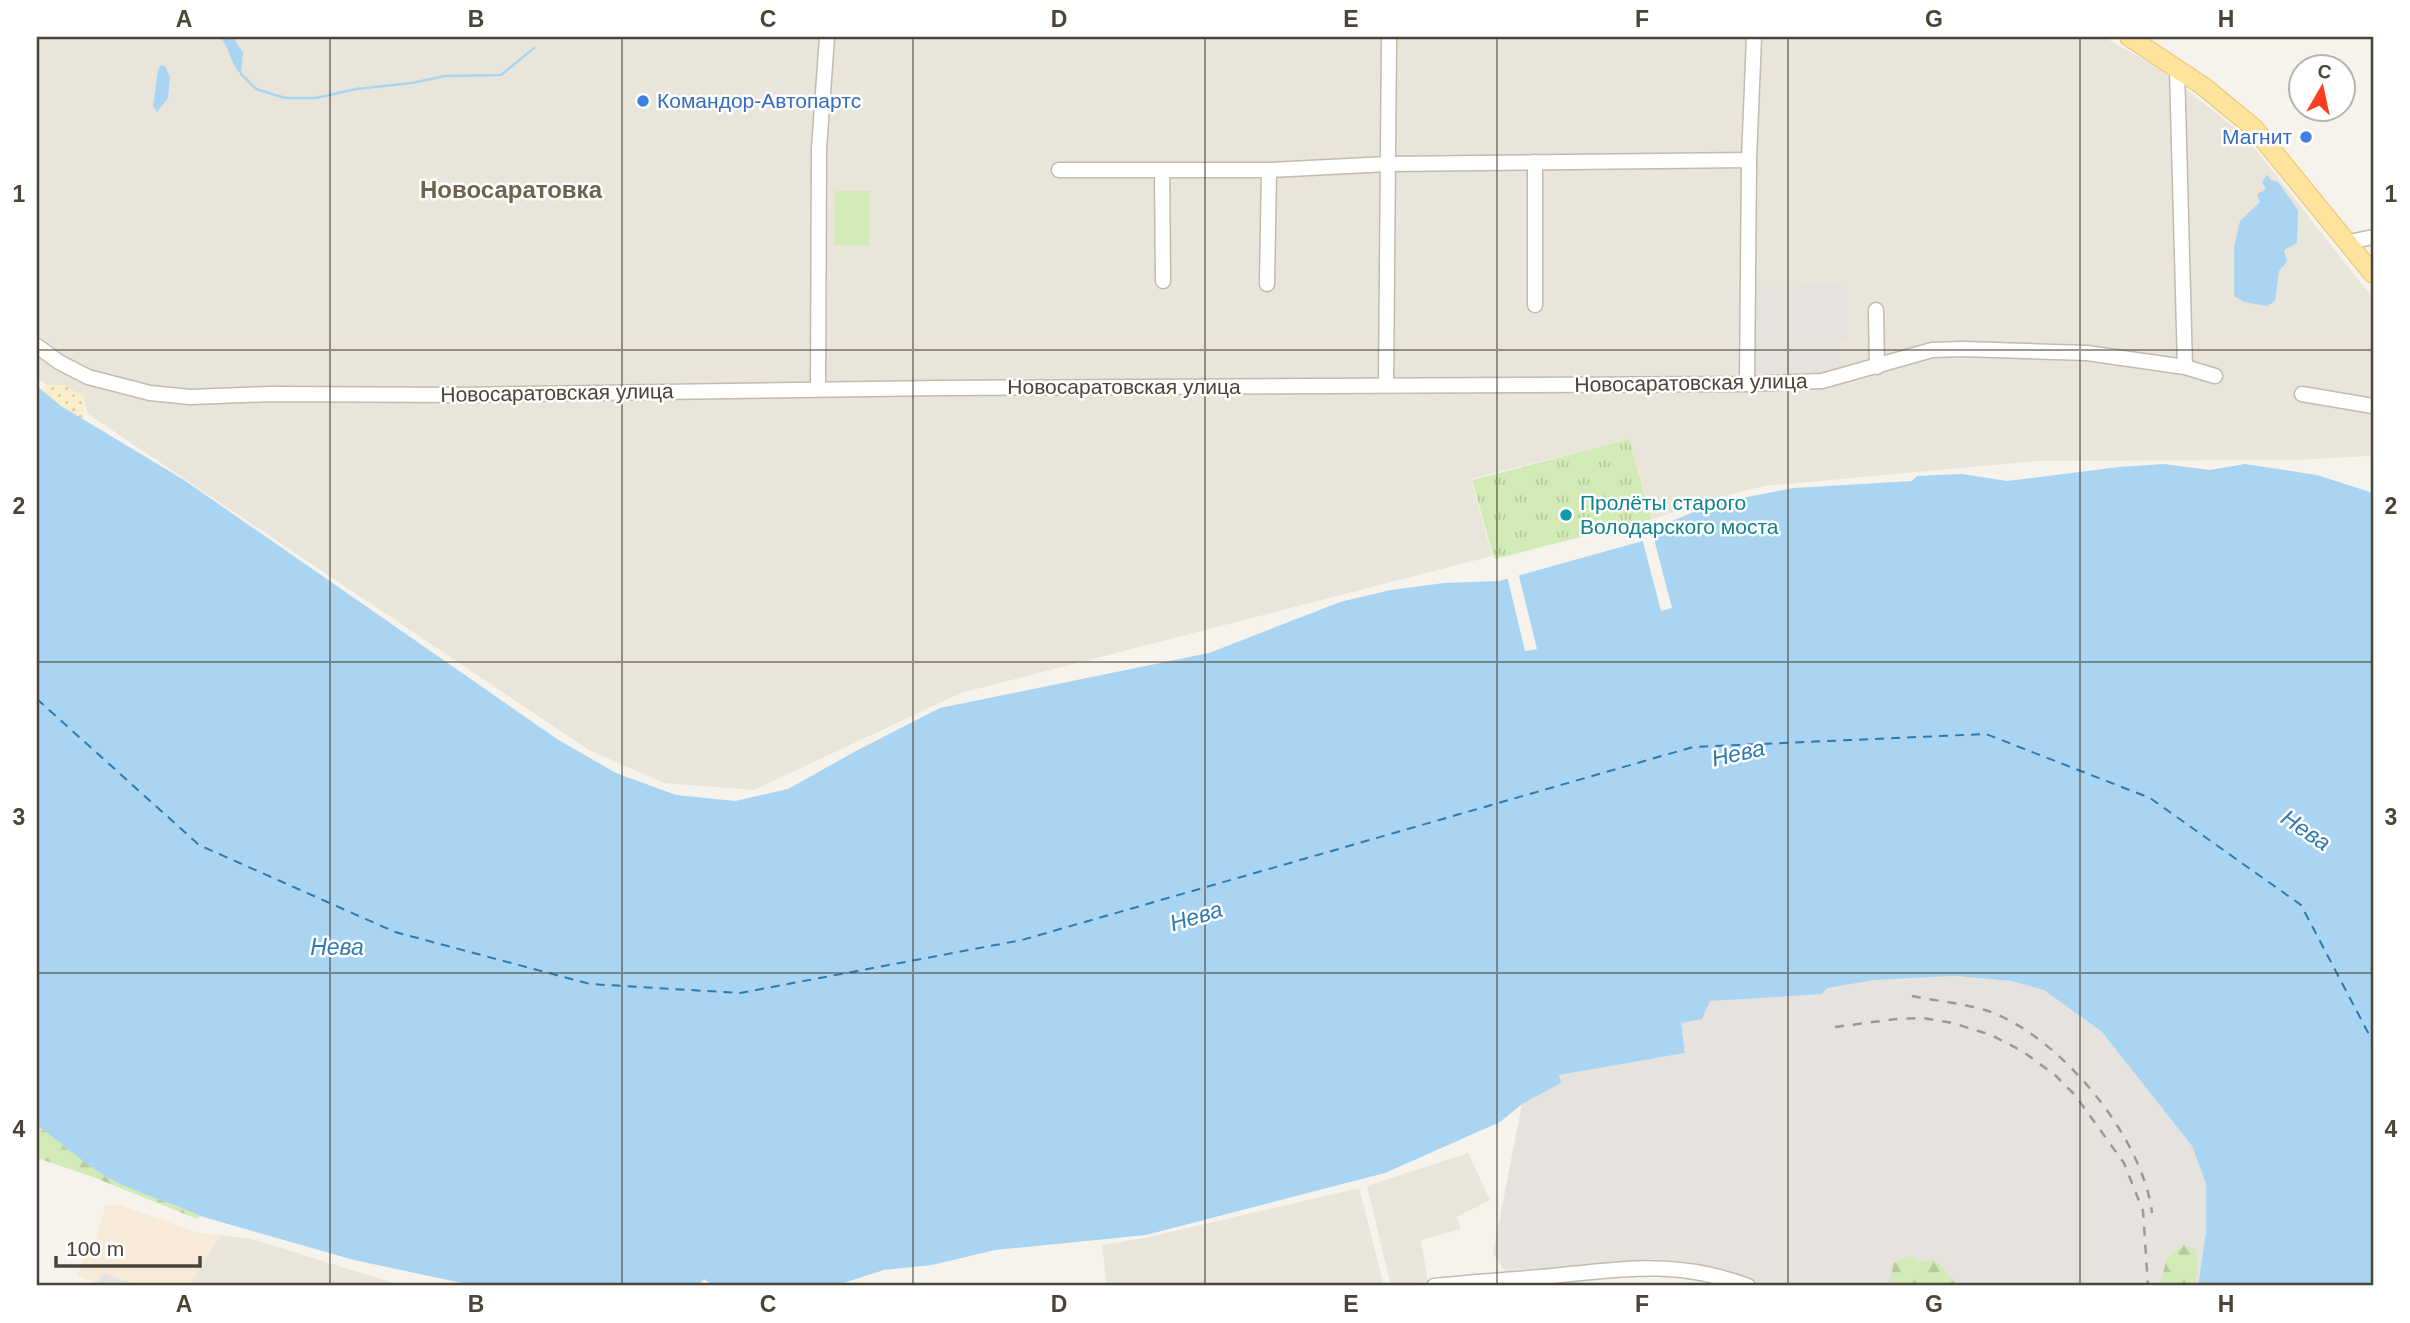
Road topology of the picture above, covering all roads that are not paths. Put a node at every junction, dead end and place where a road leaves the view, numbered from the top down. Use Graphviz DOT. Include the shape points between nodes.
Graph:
graph roads {
  1 [pos="827,37"];
  2 [pos="1389,37"];
  3 [pos="1754,37"];
  4 [pos="2129,37"];
  5 [pos="2177,68"];
  6 [pos="1749,160"];
  7 [pos="1535,162"];
  8 [pos="1388,164"];
  9 [pos="1059,170"];
  10 [pos="1162,170"];
  11 [pos="1269,170"];
  12 [pos="2373,237"];
  13 [pos="2349,242"];
  14 [pos="2373,274"];
  15 [pos="1163,281"];
  16 [pos="1267,284"];
  17 [pos="1535,305"];
  18 [pos="1876,310"];
  19 [pos="37,346"];
  20 [pos="1877,367"];
  21 [pos="2185,367"];
  22 [pos="2215,376"];
  23 [pos="1747,384"];
  24 [pos="1386,385"];
  25 [pos="818,389"];
  26 [pos="2302,394"];
  27 [pos="2373,406"];
  28 [pos="1434,1286"];
  29 [pos="1748,1286"];
  1 -- 25 [label="street" via="819,149"];
  2 -- 8 [label="street"];
  3 -- 6 [label="street"];
  4 -- 5 [label="main road"];
  5 -- 13 [label="main road" via="2254,128"];
  5 -- 21 [label="street"];
  6 -- 7 [label="street"];
  6 -- 23 [label="street"];
  7 -- 8 [label="street"];
  7 -- 17 [label="street"];
  8 -- 11 [label="street"];
  8 -- 24 [label="street"];
  9 -- 10 [label="street"];
  10 -- 11 [label="street"];
  10 -- 15 [label="street"];
  11 -- 16 [label="street"];
  12 -- 13 [label="street"];
  13 -- 14 [label="main road"];
  18 -- 20 [label="street"];
  19 -- 25 [label="street, Новосаратовская улица" via="88,377 150,393 190,397"];
  20 -- 21 [label="street, Новосаратовская улица" via="1932,350 1963,349 2087,353"];
  20 -- 23 [label="street, Новосаратовская улица" via="1822,381"];
  21 -- 22 [label="street, Новосаратовская улица"];
  23 -- 24 [label="street, Новосаратовская улица"];
  24 -- 25 [label="street, Новосаратовская улица"];
  26 -- 27 [label="street"];
  28 -- 29 [label="street" via="1655,1267"];
}
